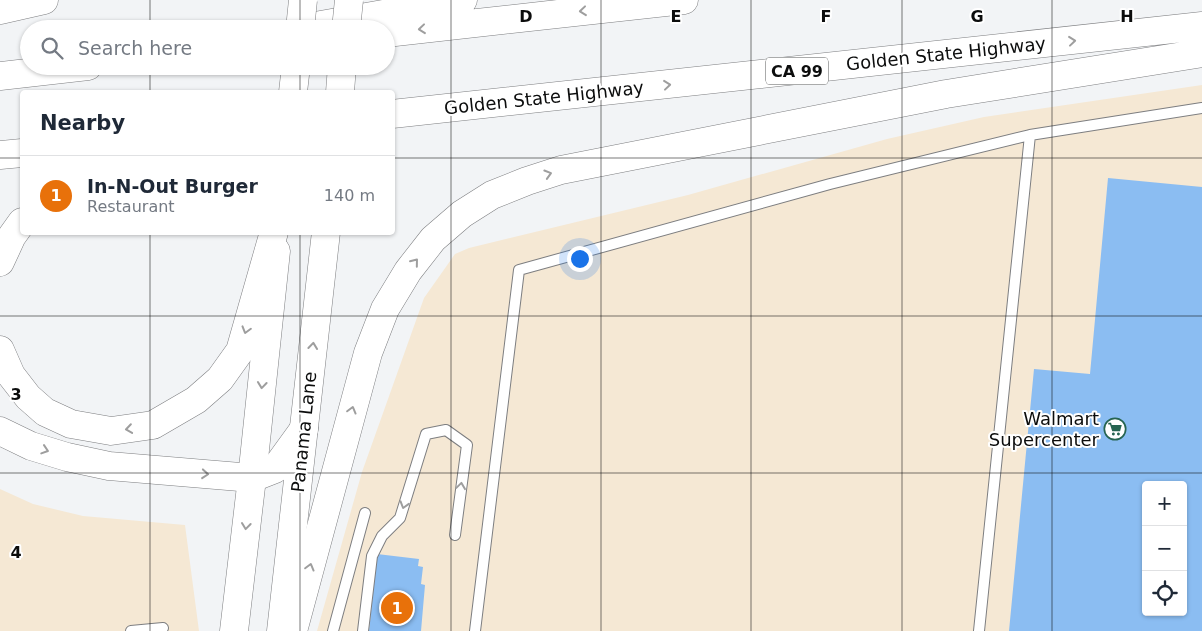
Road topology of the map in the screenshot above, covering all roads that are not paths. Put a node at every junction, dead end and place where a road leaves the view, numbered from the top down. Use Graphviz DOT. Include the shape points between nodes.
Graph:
graph roads {
  1 [pos="44,0"];
  2 [pos="303,0"];
  3 [pos="349,0"];
  4 [pos="463,0"];
  5 [pos="684,0"];
  6 [pos="0,10"];
  7 [pos="300,20"];
  8 [pos="347,20"];
  9 [pos="350,20"];
  10 [pos="1202,26"];
  11 [pos="395,32"];
  12 [pos="1202,54"];
  13 [pos="20,74"];
  14 [pos="295,75"];
  15 [pos="341,75"];
  16 [pos="0,76"];
  17 [pos="293,90"];
  18 [pos="340,90"];
  19 [pos="569,96"];
  20 [pos="1202,108"];
  21 [pos="395,114"];
  22 [pos="395,125"];
  23 [pos="1030,135"];
  24 [pos="20,153"];
  25 [pos="0,155"];
  26 [pos="20,225"];
  27 [pos="273,235"];
  28 [pos="278,235"];
  29 [pos="326,235"];
  30 [pos="0,262"];
  31 [pos="0,350"];
  32 [pos="304,429"];
  33 [pos="0,431"];
  34 [pos="252,478"];
  35 [pos="365,513"];
  36 [pos="455,535"];
  37 [pos="163,628"];
  38 [pos="131,631"];
  39 [pos="234,631"];
  40 [pos="281,631"];
  41 [pos="293,631"];
  42 [pos="333,631"];
  43 [pos="363,631"];
  44 [pos="475,631"];
  45 [pos="979,631"];
  1 -- 6 [label="main road"];
  2 -- 7 [label="main road, bridge"];
  3 -- 8 [label="main road, bridge"];
  4 -- 9 [label="main road"];
  5 -- 11 [label="main road, one-way"];
  19 -- 10 [label="main road, Golden State Highway / CA 99, one-way"];
  41 -- 12 [label="main road, one-way" via="368,353 385,309 408,271 433,239 462,214 492,195 562,170 946,94"];
  13 -- 16 [label="main road"];
  14 -- 17 [label="main road"];
  15 -- 18 [label="main road"];
  19 -- 21 [label="main road, Golden State Highway / CA 99"];
  19 -- 22 [label="main road"];
  20 -- 23 [label="lane"];
  23 -- 44 [label="lane" via="830,184 519,270"];
  23 -- 45 [label="lane"];
  24 -- 25 [label="main road"];
  26 -- 30 [label="main road"];
  27 -- 31 [label="main road, one-way" via="240,351 220,379 196,400 153,425 110,431 71,424 45,412 11,375"];
  28 -- 34 [label="main road, one-way"];
  32 -- 29 [label="main road, Panama Lane, one-way"];
  32 -- 34 [label="main road" via="275,469"];
  32 -- 40 [label="main road, Panama Lane"];
  33 -- 34 [label="main road, one-way" via="32,446 109,466"];
  34 -- 39 [label="main road, one-way"];
  35 -- 42 [label="lane"];
  36 -- 43 [label="lane, one-way" via="467,445 446,430 426,434 400,518 382,536 372,556"];
  37 -- 38 [label="lane"];
}
